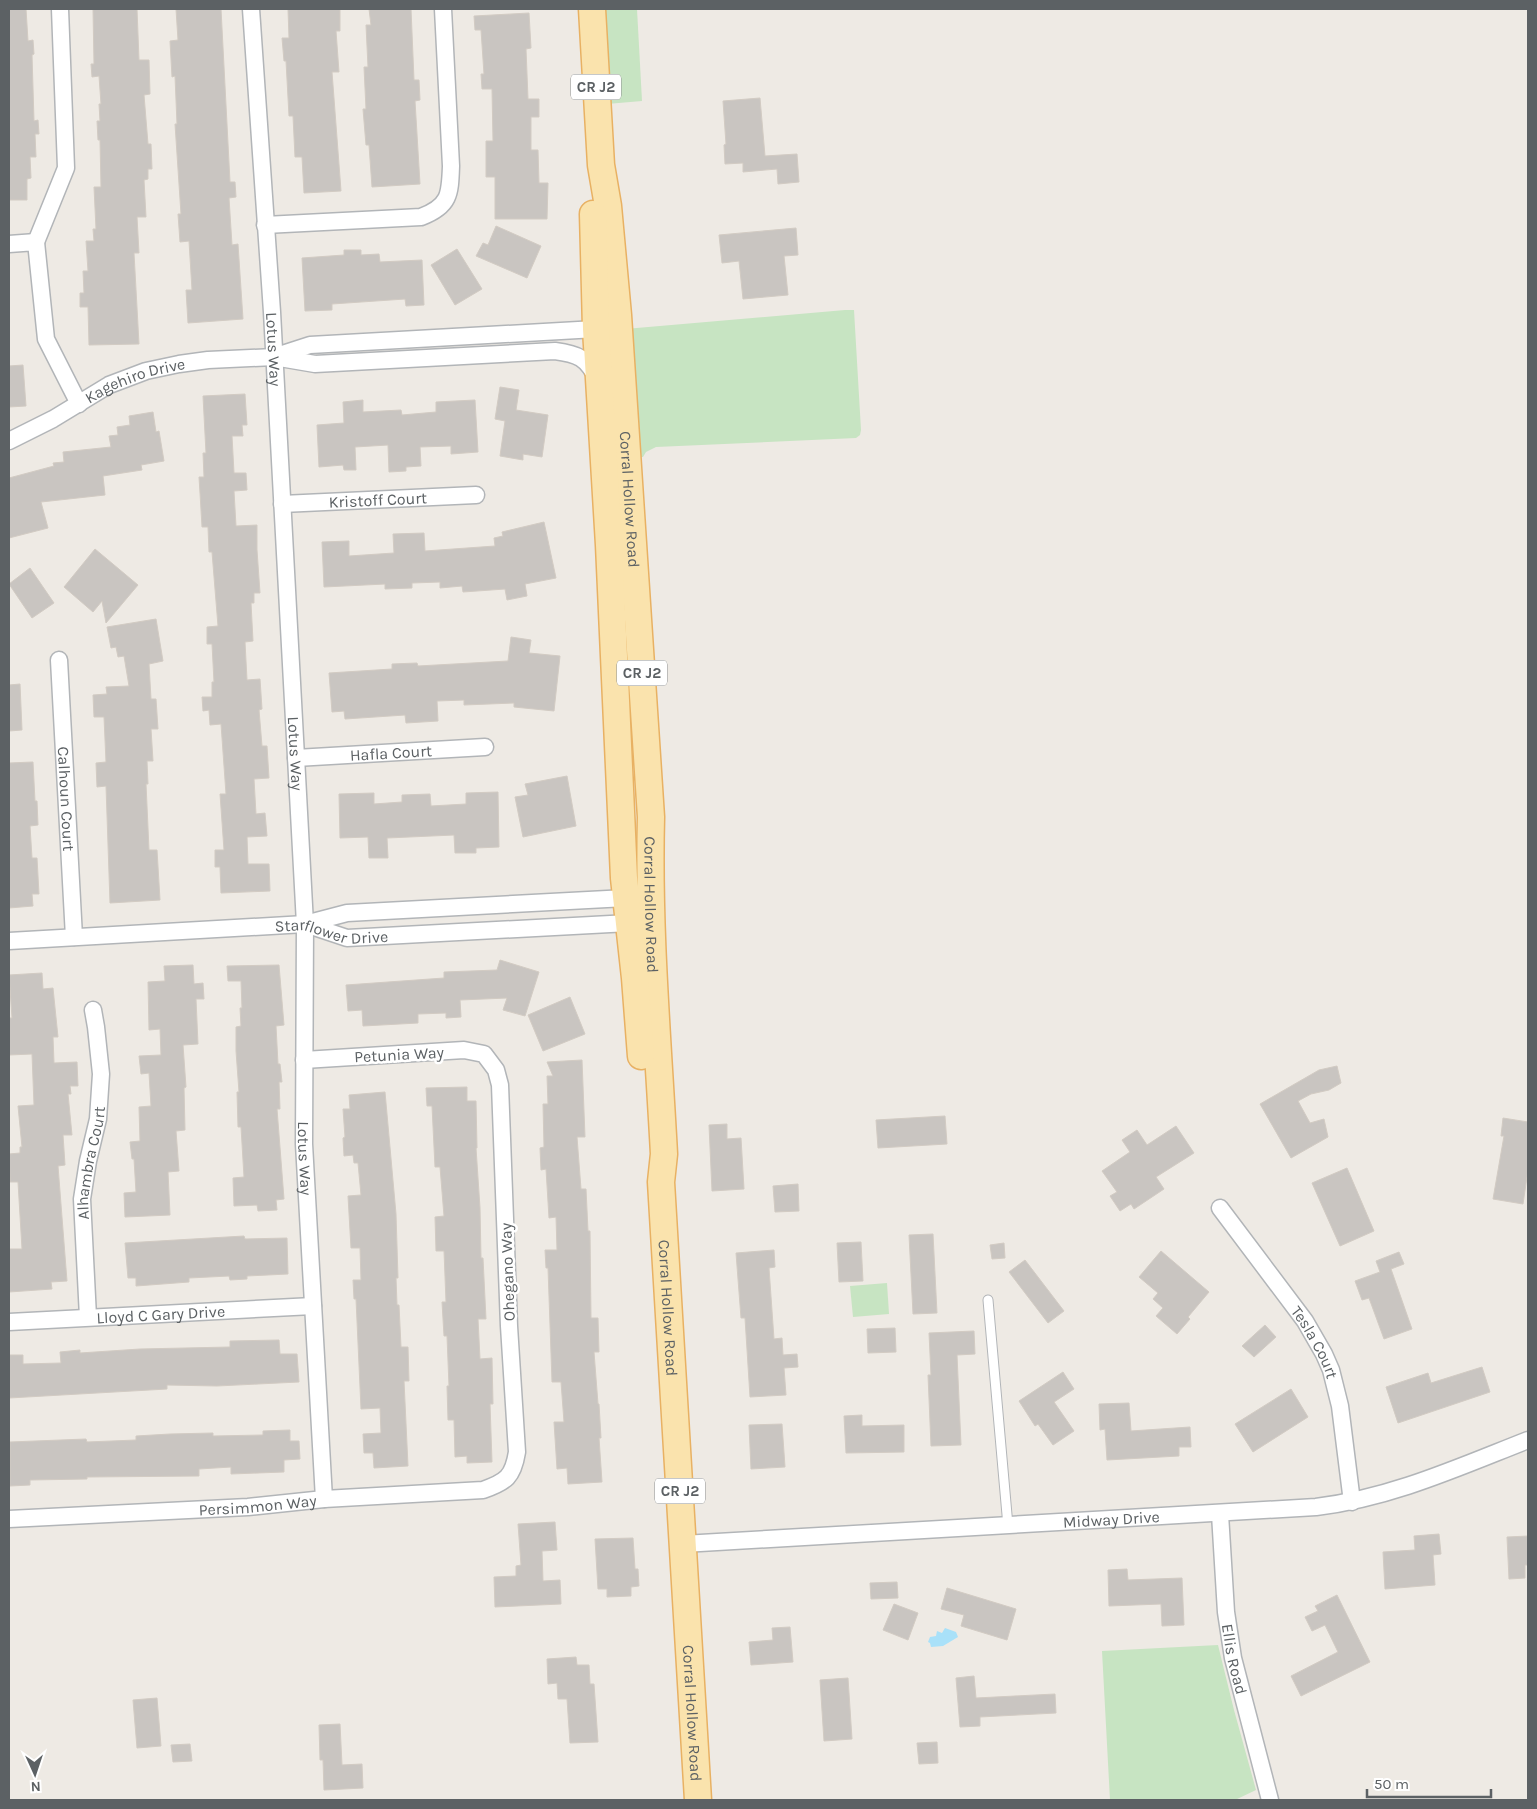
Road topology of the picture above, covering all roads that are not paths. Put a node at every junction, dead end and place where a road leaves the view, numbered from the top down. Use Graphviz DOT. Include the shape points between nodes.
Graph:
graph roads {
  1 [pos="60,9"];
  2 [pos="251,9"];
  3 [pos="443,9"];
  4 [pos="592,9"];
  5 [pos="601,165"];
  6 [pos="265,224"];
  7 [pos="36,242"];
  8 [pos="9,244"];
  9 [pos="596,329"];
  10 [pos="274,357"];
  11 [pos="600,386"];
  12 [pos="79,404"];
  13 [pos="9,441"];
  14 [pos="476,495"];
  15 [pos="282,504"];
  16 [pos="634,564"];
  17 [pos="59,660"];
  18 [pos="485,747"];
  19 [pos="296,758"];
  20 [pos="635,910"];
  21 [pos="305,924"];
  22 [pos="74,937"];
  23 [pos="9,941"];
  24 [pos="93,1010"];
  25 [pos="304,1060"];
  26 [pos="491,1060"];
  27 [pos="1220,1208"];
  28 [pos="988,1300"];
  29 [pos="313,1306"];
  30 [pos="88,1317"];
  31 [pos="9,1322"];
  32 [pos="1528,1440"];
  33 [pos="504,1481"];
  34 [pos="324,1499"];
  35 [pos="1352,1502"];
  36 [pos="1220,1514"];
  37 [pos="9,1520"];
  38 [pos="1008,1526"];
  39 [pos="684,1544"];
  40 [pos="698,1800"];
  41 [pos="1270,1800"];
  1 -- 7 [label="street" via="66,168"];
  2 -- 6 [label="street, Lotus Way"];
  3 -- 6 [label="street" via="451,166 450,186 442,207 422,218"];
  4 -- 5 [label="main road, Corral Hollow Road / CR J2"];
  5 -- 9 [label="main road" via="593,218"];
  5 -- 16 [label="main road, Corral Hollow Road / CR J2" via="618,315"];
  6 -- 10 [label="street, Lotus Way"];
  7 -- 8 [label="street"];
  7 -- 12 [label="street" via="46,339"];
  9 -- 10 [label="street" via="310,345"];
  9 -- 11 [label="main road"];
  9 -- 16 [label="street" via="606,336 612,352 624,520"];
  10 -- 11 [label="street" via="315,364 556,351 583,359"];
  10 -- 12 [label="street, Kagehiro Drive" via="208,360 146,371 109,386"];
  10 -- 15 [label="street, Lotus Way"];
  11 -- 20 [label="main road"];
  12 -- 13 [label="street, Kagehiro Drive"];
  14 -- 15 [label="street, Kristoff Court"];
  15 -- 19 [label="street, Lotus Way"];
  16 -- 20 [label="main road, Corral Hollow Road / CR J2" via="651,818"];
  17 -- 22 [label="street, Calhoun Court"];
  18 -- 19 [label="street, Hafla Court"];
  19 -- 21 [label="street, Lotus Way"];
  20 -- 21 [label="street" via="347,913"];
  20 -- 21 [label="street, Starflower Drive" via="347,938"];
  20 -- 39 [label="main road, Corral Hollow Road / CR J2" via="635,978 644,1117 650,1155 661,1182"];
  21 -- 22 [label="street, Starflower Drive"];
  21 -- 25 [label="street, Lotus Way"];
  22 -- 23 [label="street, Starflower Drive"];
  24 -- 30 [label="street, Alhambra Court" via="101,1074 98,1119 82,1199"];
  25 -- 26 [label="street, Petunia Way" via="464,1050 484,1054"];
  25 -- 29 [label="street, Lotus Way" via="304,1144"];
  26 -- 33 [label="street, Ohegano Way" via="500,1085 509,1326 518,1452 515,1467"];
  27 -- 35 [label="street, Tesla Court" via="1305,1321 1324,1354 1340,1406"];
  28 -- 38 [label="lane"];
  29 -- 30 [label="street, Lloyd C Gary Drive"];
  29 -- 34 [label="street, Lotus Way"];
  30 -- 31 [label="street, Lloyd C Gary Drive"];
  32 -- 35 [label="street, Midway Drive" via="1412,1485"];
  33 -- 34 [label="street, Persimmon Way" via="483,1490"];
  34 -- 37 [label="street, Persimmon Way" via="248,1507"];
  35 -- 36 [label="street, Midway Drive"];
  36 -- 38 [label="street, Midway Drive"];
  36 -- 41 [label="street, Ellis Road" via="1226,1612 1233,1658"];
  38 -- 39 [label="street, Midway Drive"];
  39 -- 40 [label="main road, Corral Hollow Road / CR J2"];
}
